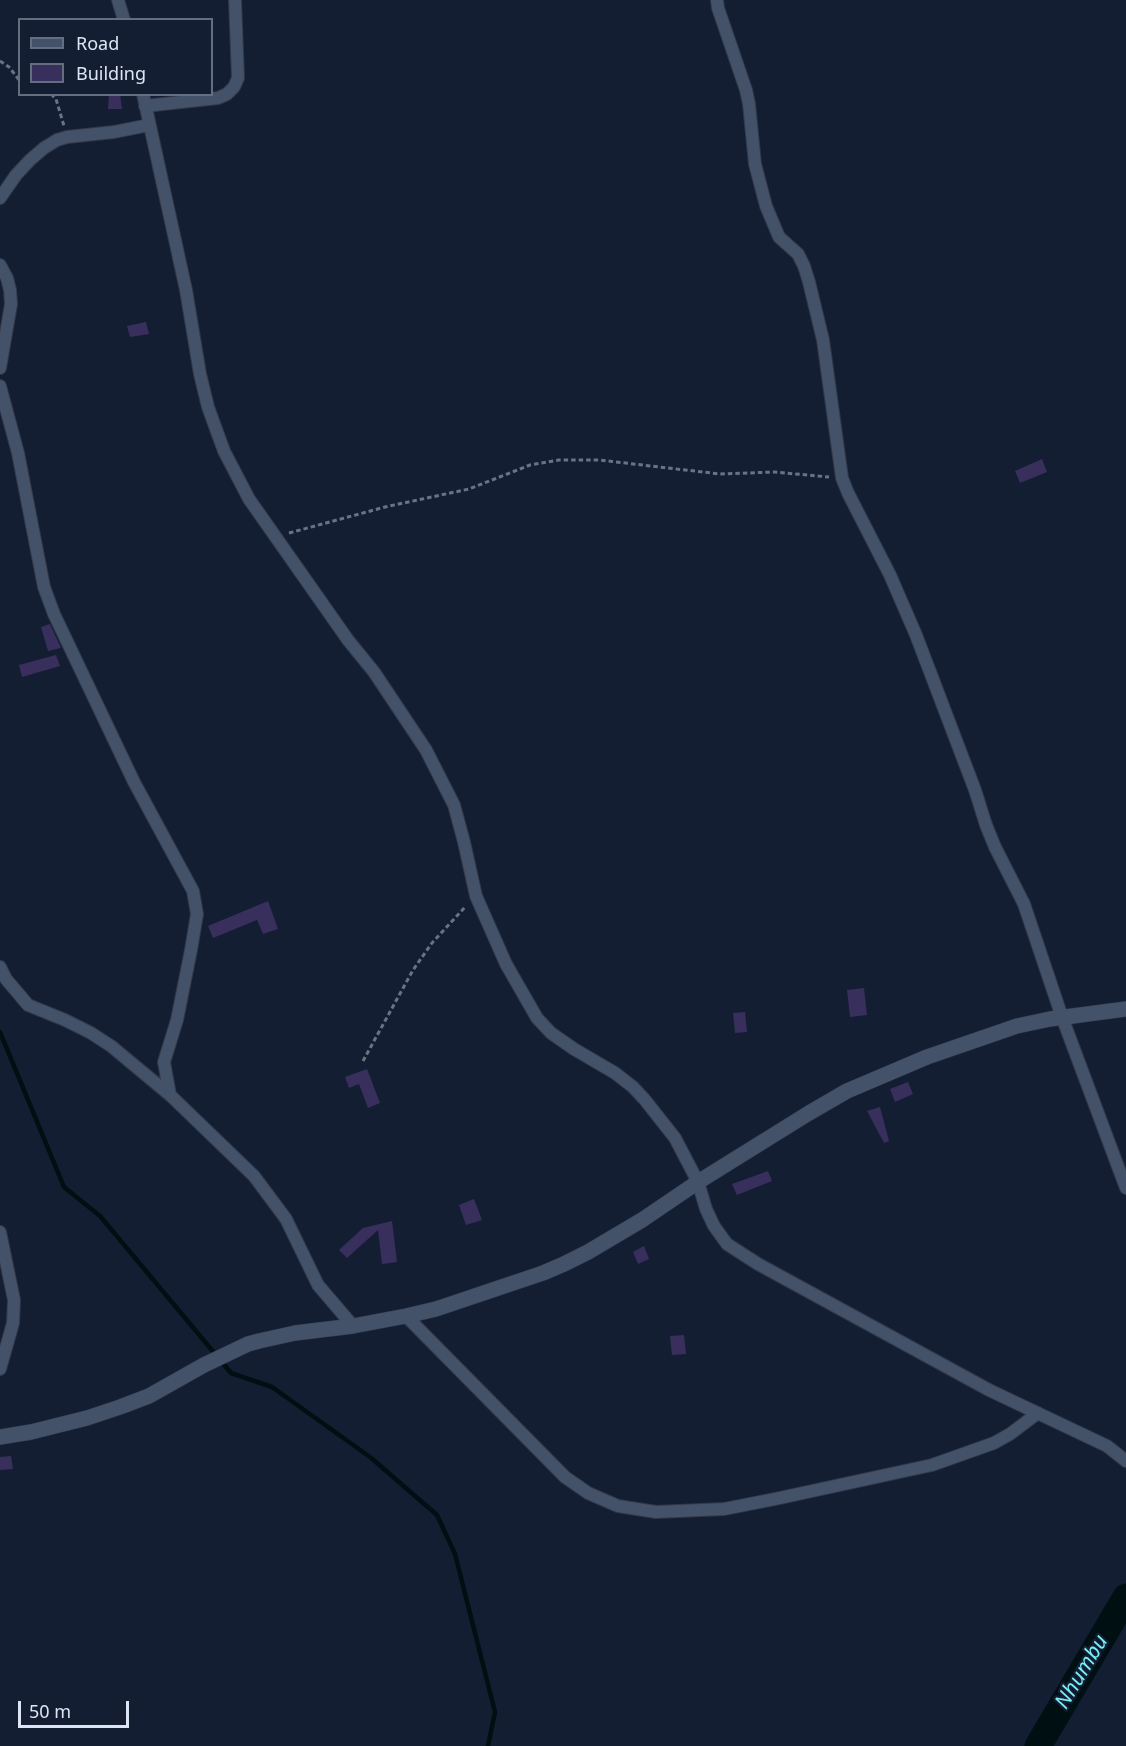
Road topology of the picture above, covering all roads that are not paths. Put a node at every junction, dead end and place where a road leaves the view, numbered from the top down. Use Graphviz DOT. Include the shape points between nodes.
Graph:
graph roads {
  1 [pos="118,0"];
  2 [pos="235,0"];
  3 [pos="717,0"];
  4 [pos="123,18"];
  5 [pos="144,100"];
  6 [pos="149,125"];
  7 [pos="0,198"];
  8 [pos="0,265"];
  9 [pos="0,368"];
  10 [pos="0,386"];
  11 [pos="0,967"];
  12 [pos="1126,1009"];
  13 [pos="1062,1017"];
  14 [pos="170,1095"];
  15 [pos="699,1182"];
  16 [pos="1126,1188"];
  17 [pos="0,1232"];
  18 [pos="406,1316"];
  19 [pos="353,1326"];
  20 [pos="0,1370"];
  21 [pos="1038,1413"];
  22 [pos="0,1437"];
  23 [pos="1126,1461"];
  1 -- 4 [label="street"];
  2 -- 5 [label="street" via="238,78 234,87 218,98"];
  3 -- 13 [label="street" via="746,90 754,164 766,206 780,237 798,254 809,282 823,340 848,493 916,634 994,847 1024,904"];
  5 -- 6 [label="street"];
  6 -- 7 [label="street" via="67,137 44,148 16,175"];
  6 -- 15 [label="street" via="186,290 200,374 224,451 249,499 426,750 454,805 476,896 506,964 537,1018 551,1033 633,1087 675,1138"];
  8 -- 9 [label="street" via="7,278 11,304"];
  10 -- 14 [label="street" via="18,453 44,587 54,614 134,782 193,891 197,914 191,950 164,1062"];
  11 -- 14 [label="street" via="28,1005 91,1033"];
  12 -- 13 [label="street"];
  13 -- 15 [label="street" via="972,1041 847,1091"];
  13 -- 16 [label="street"];
  14 -- 19 [label="street" via="254,1176 286,1219 318,1285"];
  15 -- 18 [label="street" via="564,1264"];
  15 -- 21 [label="street" via="706,1209 727,1244 930,1358"];
  17 -- 20 [label="street" via="14,1300 13,1323"];
  18 -- 19 [label="street"];
  18 -- 21 [label="street" via="565,1477 618,1506 656,1512 724,1509 932,1465 994,1443"];
  19 -- 22 [label="street" via="248,1344 120,1407"];
  21 -- 23 [label="street" via="1107,1446"];
}
